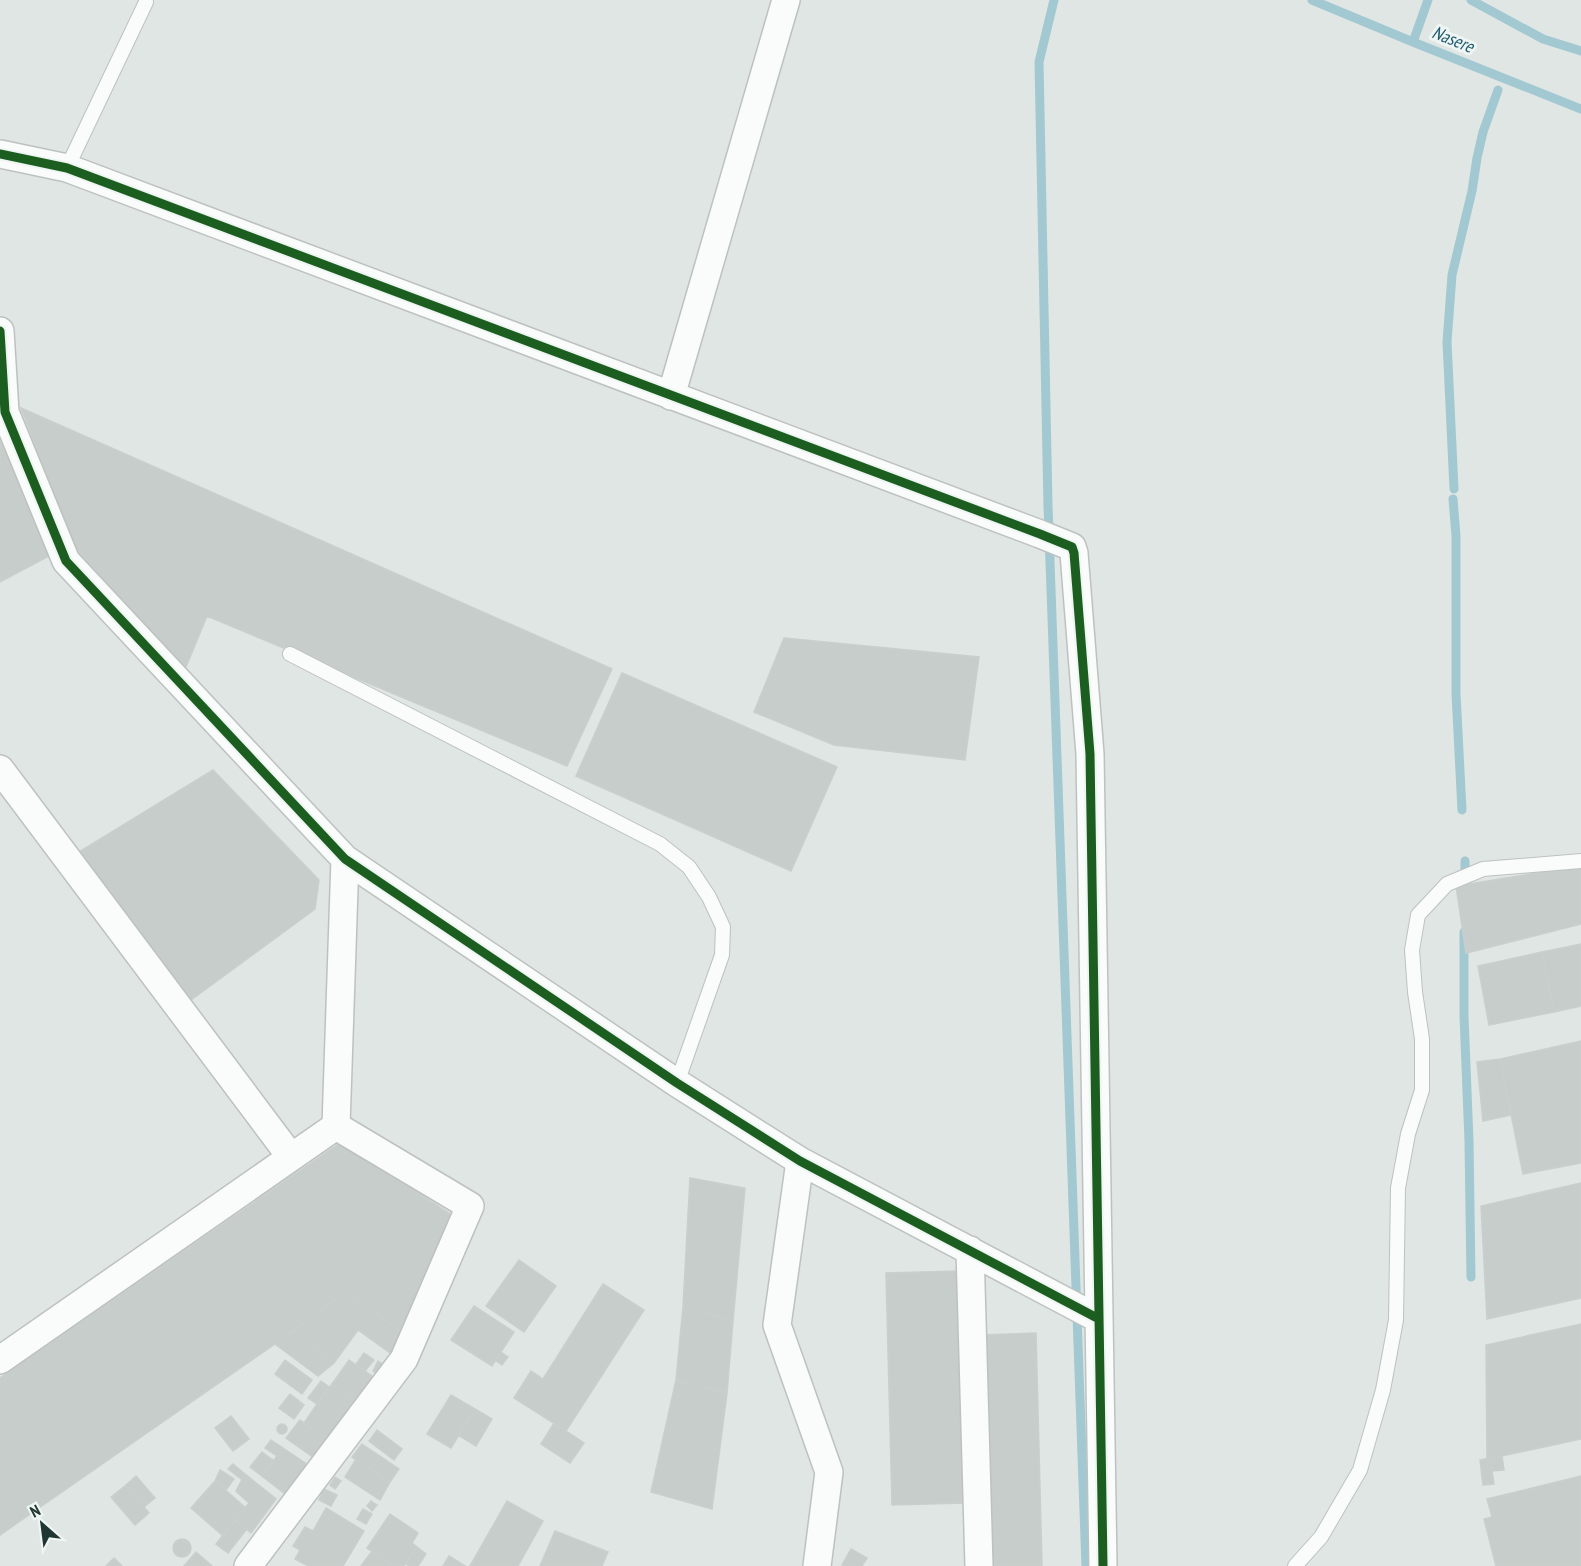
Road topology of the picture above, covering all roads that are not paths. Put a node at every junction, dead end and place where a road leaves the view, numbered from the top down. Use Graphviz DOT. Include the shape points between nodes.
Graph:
graph roads {
  1 [pos="786,0"];
  2 [pos="146,2"];
  3 [pos="0,154"];
  4 [pos="66,168"];
  5 [pos="0,331"];
  6 [pos="671,396"];
  7 [pos="290,654"];
  8 [pos="0,770"];
  9 [pos="345,859"];
  10 [pos="1581,861"];
  11 [pos="677,1083"];
  12 [pos="336,1126"];
  13 [pos="291,1157"];
  14 [pos="800,1161"];
  15 [pos="970,1250"];
  16 [pos="1091,1314"];
  17 [pos="0,1360"];
  18 [pos="248,1566"];
  19 [pos="817,1566"];
  20 [pos="978,1566"];
  21 [pos="1104,1566"];
  22 [pos="1295,1566"];
  1 -- 6 [label="street"];
  2 -- 4 [label="lane"];
  3 -- 4 [label="street"];
  4 -- 6 [label="street"];
  5 -- 9 [label="street" via="5,412 66,561"];
  6 -- 16 [label="street" via="1072,547 1090,754"];
  7 -- 11 [label="lane" via="660,844 689,867 723,927 722,955"];
  8 -- 13 [label="street"];
  9 -- 11 [label="street"];
  9 -- 12 [label="street"];
  10 -- 22 [label="lane" via="1484,869 1447,884 1418,915 1412,950 1422,1038 1422,1090 1408,1134 1398,1188 1396,1320 1383,1390 1360,1470 1321,1537"];
  11 -- 14 [label="street"];
  12 -- 13 [label="street"];
  12 -- 18 [label="street" via="470,1206 404,1359"];
  13 -- 17 [label="street"];
  14 -- 15 [label="street"];
  14 -- 19 [label="street" via="777,1325 829,1472"];
  15 -- 16 [label="street"];
  15 -- 20 [label="street"];
  16 -- 21 [label="street"];
}
